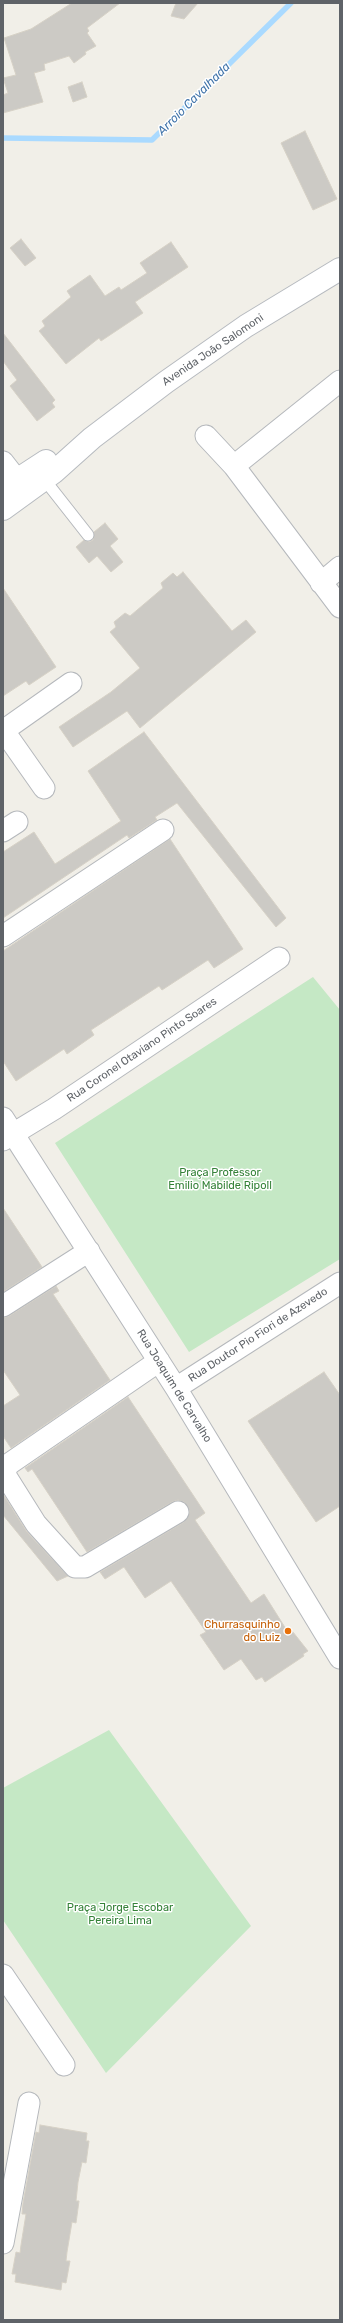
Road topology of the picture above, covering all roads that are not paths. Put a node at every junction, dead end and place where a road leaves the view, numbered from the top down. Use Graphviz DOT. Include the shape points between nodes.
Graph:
graph roads {
  1 [pos="340,269"];
  2 [pos="340,381"];
  3 [pos="206,436"];
  4 [pos="92,438"];
  5 [pos="3,462"];
  6 [pos="234,466"];
  7 [pos="44,479"];
  8 [pos="10,484"];
  9 [pos="3,509"];
  10 [pos="88,535"];
  11 [pos="340,567"];
  12 [pos="321,582"];
  13 [pos="340,607"];
  14 [pos="71,683"];
  15 [pos="3,731"];
  16 [pos="44,788"];
  17 [pos="163,830"];
  18 [pos="3,936"];
  19 [pos="279,958"];
  20 [pos="6,1131"];
  21 [pos="89,1251"];
  22 [pos="340,1283"];
  23 [pos="3,1306"];
  24 [pos="159,1360"];
  25 [pos="176,1388"];
  26 [pos="178,1512"];
  27 [pos="340,1658"];
  28 [pos="4,1980"];
  29 [pos="64,2065"];
  30 [pos="29,2103"];
  31 [pos="3,2242"];
  1 -- 4 [label="main road, Avenida João Salomoni" via="246,326"];
  2 -- 6 [label="street"];
  3 -- 6 [label="street"];
  4 -- 7 [label="main road, Avenida João Salomoni"];
  4 -- 8 [label="main road, Avenida João Salomoni" via="44,462"];
  5 -- 8 [label="street"];
  6 -- 12 [label="street"];
  7 -- 9 [label="main road, Avenida João Salomoni"];
  7 -- 10 [label="lane"];
  11 -- 12 [label="street"];
  12 -- 13 [label="street"];
  14 -- 15 [label="street"];
  15 -- 16 [label="street"];
  17 -- 18 [label="street"];
  19 -- 20 [label="street, Rua Coronel Otaviano Pinto Soares" via="54,1109"];
  20 -- 21 [label="street, Rua Joaquim de Carvalho"];
  21 -- 23 [label="street"];
  21 -- 24 [label="street, Rua Joaquim de Carvalho"];
  22 -- 25 [label="street, Rua Doutor Pio Fiori de Azevedo"];
  24 -- 25 [label="street, Rua Joaquim de Carvalho"];
  24 -- 26 [label="street" via="9,1464 4,1474 36,1524 75,1567 85,1567"];
  25 -- 27 [label="street, Rua Joaquim de Carvalho"];
  28 -- 29 [label="street"];
  30 -- 31 [label="street"];
}
